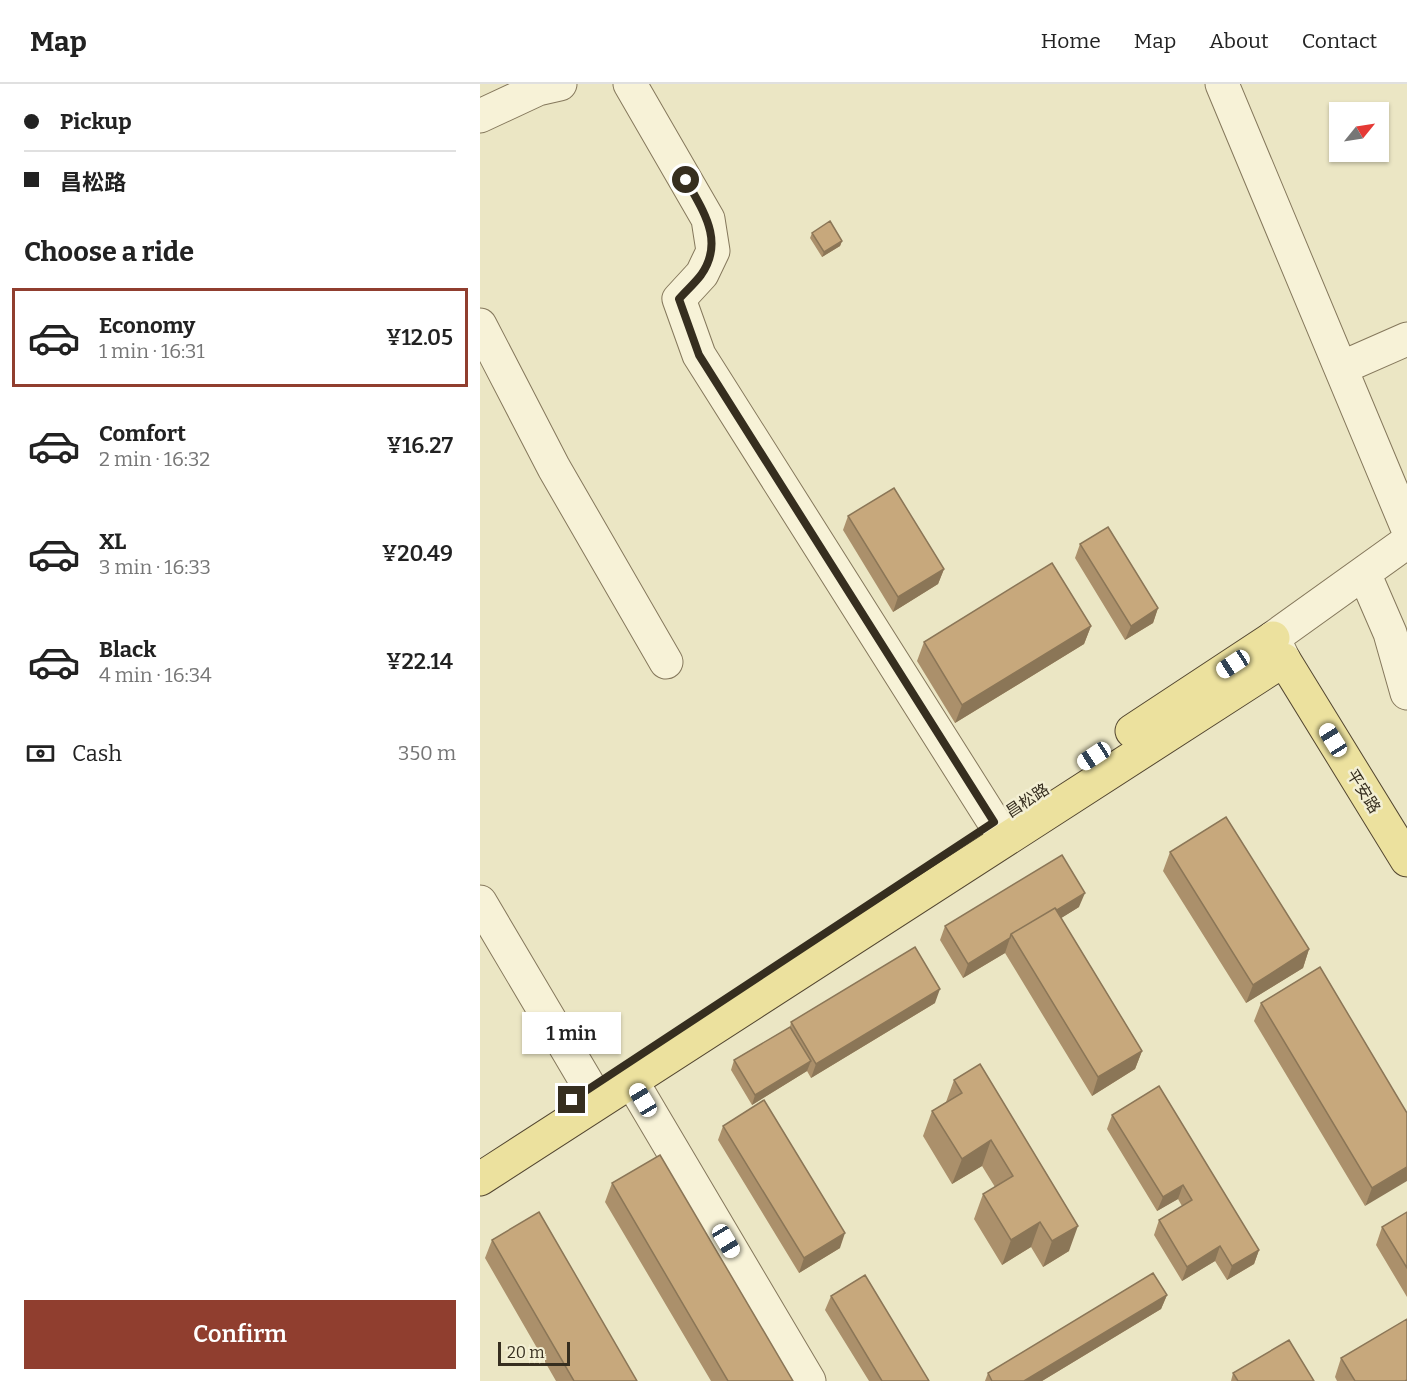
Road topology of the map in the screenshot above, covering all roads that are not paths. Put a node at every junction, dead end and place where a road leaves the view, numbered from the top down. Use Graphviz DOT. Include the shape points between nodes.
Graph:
graph roads {
  1 [pos="560,84"];
  2 [pos="630,84"];
  3 [pos="1222,84"];
  4 [pos="480,116"];
  5 [pos="480,326"];
  6 [pos="1407,339"];
  7 [pos="1341,368"];
  8 [pos="1407,527"];
  9 [pos="1407,542"];
  10 [pos="1364,573"];
  11 [pos="1278,649"];
  12 [pos="666,662"];
  13 [pos="1407,693"];
  14 [pos="994,822"];
  15 [pos="1407,860"];
  16 [pos="480,902"];
  17 [pos="631,1080"];
  18 [pos="590,1088"];
  19 [pos="480,1159"];
  20 [pos="480,1179"];
  21 [pos="809,1381"];
  1 -- 4 [label="street" via="538,89"];
  2 -- 14 [label="street" via="708,219 713,251 702,274 679,299 699,355"];
  3 -- 7 [label="street"];
  5 -- 12 [label="street" via="554,468"];
  6 -- 7 [label="street"];
  7 -- 8 [label="street"];
  9 -- 10 [label="street"];
  10 -- 11 [label="street"];
  10 -- 13 [label="street" via="1390,633"];
  11 -- 14 [label="main road, 昌松路"];
  11 -- 15 [label="main road, 平安路"];
  11 -- 17 [label="main road"];
  14 -- 18 [label="main road, 昌松路"];
  16 -- 18 [label="street"];
  17 -- 20 [label="main road"];
  17 -- 21 [label="street"];
  18 -- 19 [label="main road, 昌松路"];
}
